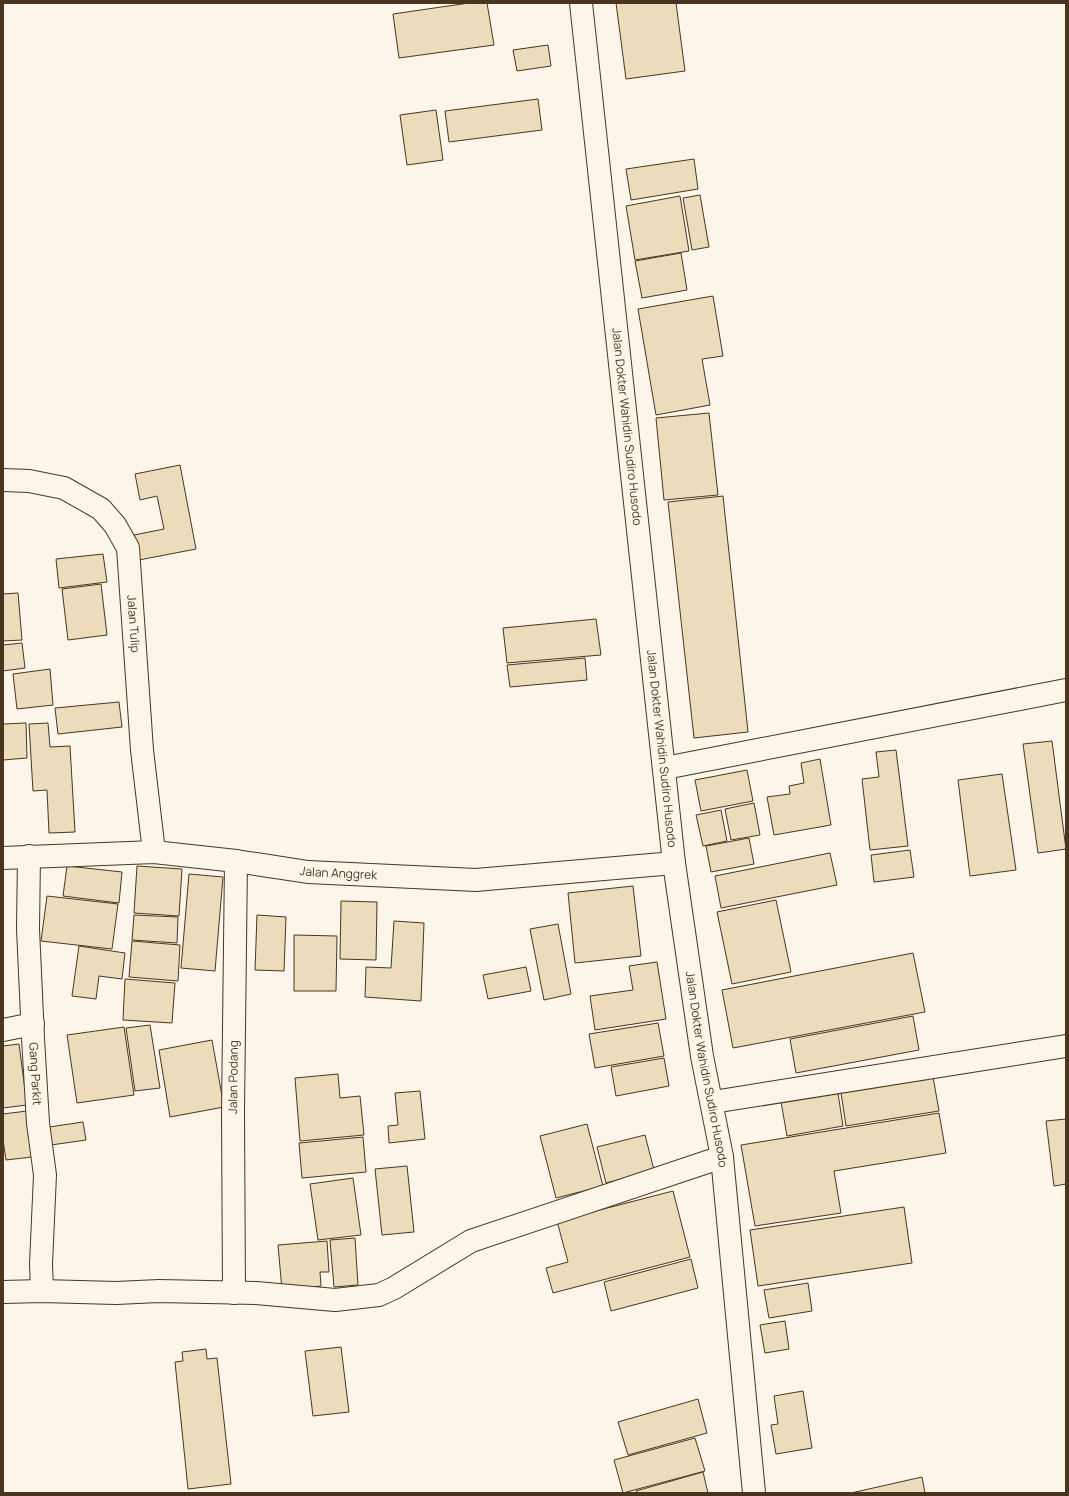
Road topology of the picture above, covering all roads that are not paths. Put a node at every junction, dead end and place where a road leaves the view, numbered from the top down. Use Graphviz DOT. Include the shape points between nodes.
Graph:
graph roads {
  1 [pos="581,3"];
  2 [pos="3,480"];
  3 [pos="1066,690"];
  4 [pos="665,768"];
  5 [pos="154,852"];
  6 [pos="29,856"];
  7 [pos="3,858"];
  8 [pos="236,861"];
  9 [pos="674,863"];
  10 [pos="33,1024"];
  11 [pos="3,1030"];
  12 [pos="1066,1046"];
  13 [pos="713,1102"];
  14 [pos="722,1157"];
  15 [pos="42,1290"];
  16 [pos="3,1292"];
  17 [pos="234,1293"];
  18 [pos="754,1493"];
  1 -- 4 [label="street, Jalan Dokter Wahidin Sudiro Husodo"];
  2 -- 5 [label="street, Jalan Tulip" via="29,481 64,488 101,509 116,525 128,548 142,750"];
  3 -- 4 [label="street"];
  4 -- 9 [label="street, Jalan Dokter Wahidin Sudiro Husodo"];
  5 -- 6 [label="street, Jalan Anggrek"];
  5 -- 8 [label="street, Jalan Anggrek"];
  6 -- 7 [label="street, Jalan Anggrek"];
  6 -- 10 [label="street, Gang Parkit" via="28,928"];
  8 -- 9 [label="street, Jalan Anggrek" via="308,872 476,880"];
  8 -- 17 [label="street, Jalan Podang"];
  9 -- 13 [label="street, Jalan Dokter Wahidin Sudiro Husodo" via="702,1056"];
  10 -- 11 [label="street"];
  10 -- 15 [label="street, Gang Parkit" via="38,1122 45,1175"];
  12 -- 13 [label="street"];
  13 -- 14 [label="street, Jalan Dokter Wahidin Sudiro Husodo"];
  14 -- 17 [label="street" via="472,1241 379,1295 335,1300"];
  14 -- 18 [label="street, Jalan Dokter Wahidin Sudiro Husodo"];
  15 -- 16 [label="street"];
  15 -- 17 [label="street"];
}
